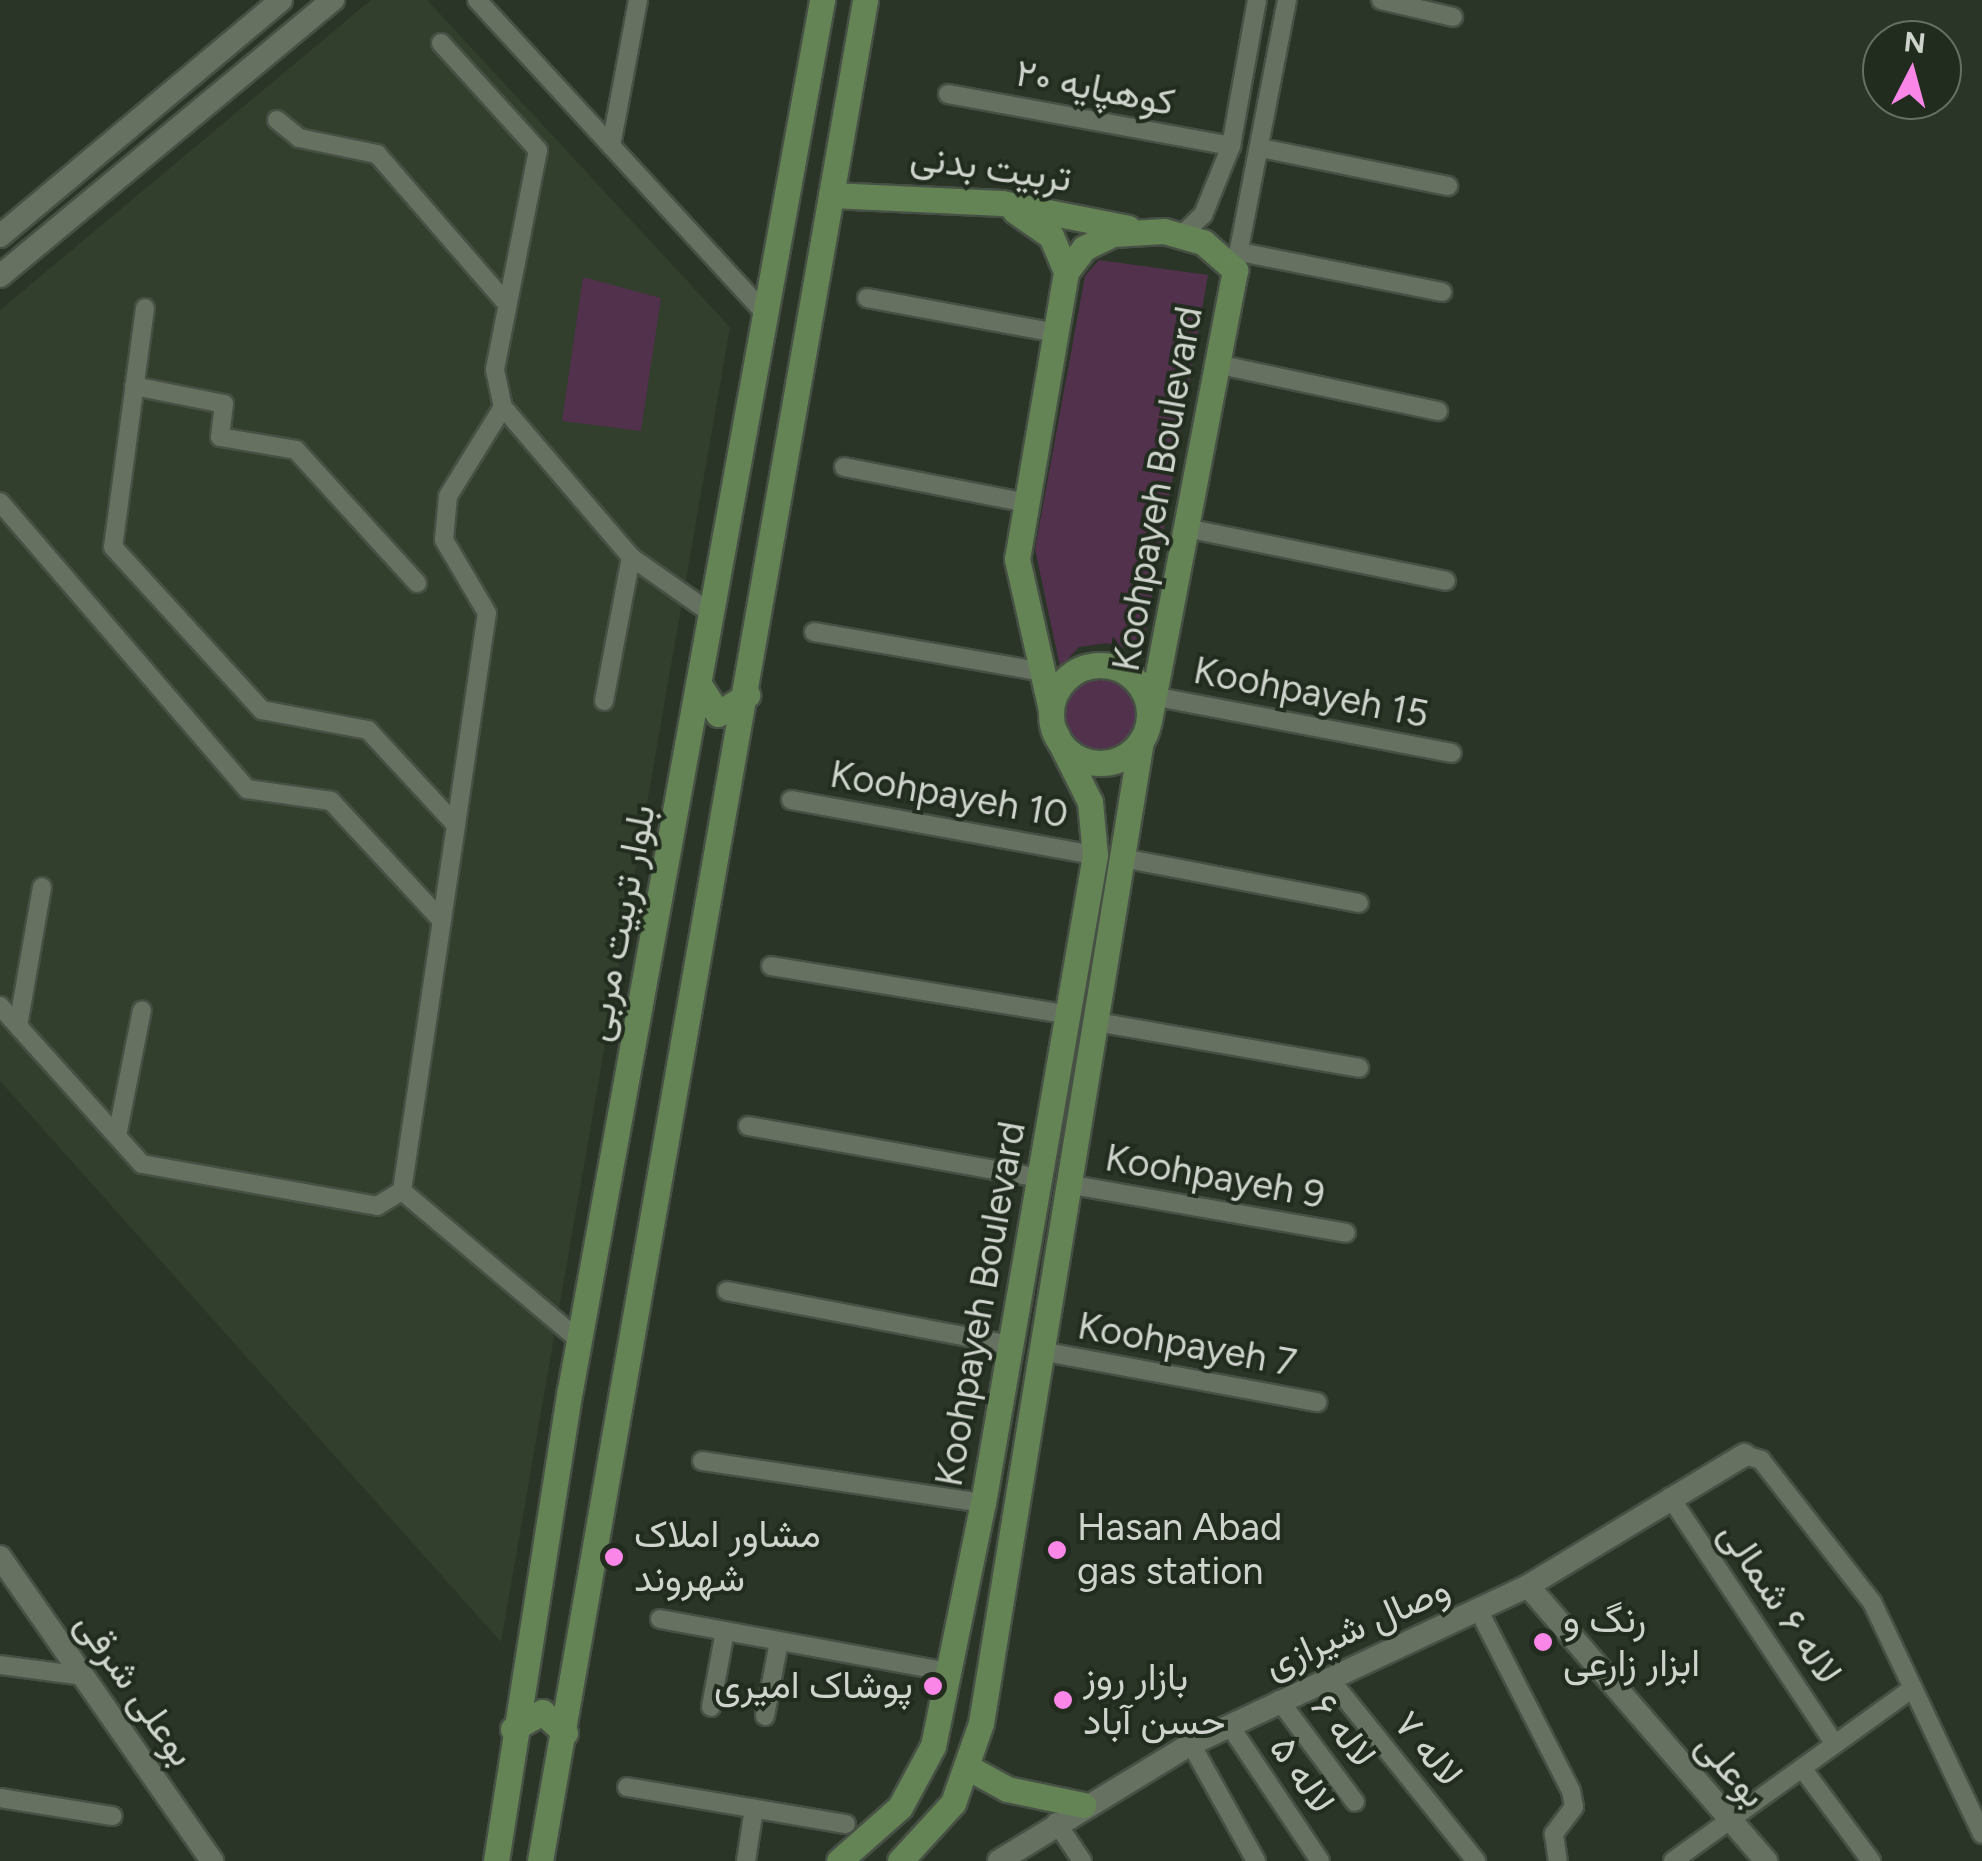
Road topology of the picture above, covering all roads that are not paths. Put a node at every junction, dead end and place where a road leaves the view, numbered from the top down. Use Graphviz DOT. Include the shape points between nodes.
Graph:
graph roads {
  1 [pos="282,0"];
  2 [pos="333,0"];
  3 [pos="477,0"];
  4 [pos="638,0"];
  5 [pos="822,0"];
  6 [pos="865,0"];
  7 [pos="1257,0"];
  8 [pos="1286,0"];
  9 [pos="1381,0"];
  10 [pos="1453,18"];
  11 [pos="441,43"];
  12 [pos="948,94"];
  13 [pos="277,120"];
  14 [pos="612,146"];
  15 [pos="1231,146"];
  16 [pos="1261,148"];
  17 [pos="1448,186"];
  18 [pos="831,195"];
  19 [pos="1002,204"];
  20 [pos="31,210"];
  21 [pos="1140,230"];
  22 [pos="51,234"];
  23 [pos="1182,234"];
  24 [pos="0,236"];
  25 [pos="1240,261"];
  26 [pos="1066,272"];
  27 [pos="0,276"];
  28 [pos="1442,292"];
  29 [pos="868,298"];
  30 [pos="506,303"];
  31 [pos="145,308"];
  32 [pos="765,312"];
  33 [pos="1054,333"];
  34 [pos="1220,365"];
  35 [pos="134,386"];
  36 [pos="503,406"];
  37 [pos="1438,411"];
  38 [pos="844,467"];
  39 [pos="0,502"];
  40 [pos="1022,502"];
  41 [pos="1191,529"];
  42 [pos="631,557"];
  43 [pos="1446,581"];
  44 [pos="417,583"];
  45 [pos="712,614"];
  46 [pos="814,632"];
  47 [pos="1037,671"];
  48 [pos="700,686"];
  49 [pos="747,695"];
  50 [pos="604,701"];
  51 [pos="1150,720"];
  52 [pos="1053,721"];
  53 [pos="1452,753"];
  54 [pos="686,779"];
  55 [pos="728,792"];
  56 [pos="790,800"];
  57 [pos="456,824"];
  58 [pos="1096,855"];
  59 [pos="1128,859"];
  60 [pos="42,886"];
  61 [pos="1359,903"];
  62 [pos="442,921"];
  63 [pos="770,966"];
  64 [pos="0,1006"];
  65 [pos="142,1010"];
  66 [pos="1070,1015"];
  67 [pos="1102,1023"];
  68 [pos="18,1026"];
  69 [pos="1360,1068"];
  70 [pos="748,1126"];
  71 [pos="117,1136"];
  72 [pos="1041,1178"];
  73 [pos="1072,1185"];
  74 [pos="402,1190"];
  75 [pos="1346,1233"];
  76 [pos="727,1291"];
  77 [pos="580,1341"];
  78 [pos="1010,1345"];
  79 [pos="1046,1352"];
  80 [pos="1317,1402"];
  81 [pos="1744,1456"];
  82 [pos="702,1462"];
  83 [pos="1670,1497"];
  84 [pos="983,1503"];
  85 [pos="0,1557"];
  86 [pos="1528,1586"];
  87 [pos="1479,1611"];
  88 [pos="660,1619"];
  89 [pos="725,1631"];
  90 [pos="778,1641"];
  91 [pos="0,1666"];
  92 [pos="950,1672"];
  93 [pos="84,1676"];
  94 [pos="1329,1678"];
  95 [pos="1910,1690"];
  96 [pos="1279,1700"];
  97 [pos="711,1707"];
  98 [pos="765,1716"];
  99 [pos="1230,1726"];
  100 [pos="513,1729"];
  101 [pos="565,1732"];
  102 [pos="1191,1744"];
  103 [pos="1835,1744"];
  104 [pos="969,1768"];
  105 [pos="1802,1768"];
  106 [pos="628,1788"];
  107 [pos="0,1798"];
  108 [pos="1355,1802"];
  109 [pos="1083,1805"];
  110 [pos="754,1808"];
  111 [pos="113,1816"];
  112 [pos="1728,1821"];
  113 [pos="1056,1822"];
  114 [pos="846,1824"];
  115 [pos="1982,1834"];
  116 [pos="212,1861"];
  117 [pos="496,1861"];
  118 [pos="540,1861"];
  119 [pos="746,1861"];
  120 [pos="840,1861"];
  121 [pos="900,1861"];
  122 [pos="999,1861"];
  123 [pos="1082,1861"];
  124 [pos="1256,1861"];
  125 [pos="1320,1861"];
  126 [pos="1476,1861"];
  127 [pos="1558,1861"];
  128 [pos="1673,1861"];
  129 [pos="1766,1861"];
  130 [pos="1871,1861"];
  1 -- 20 [label="street"];
  2 -- 22 [label="street"];
  3 -- 14 [label="street"];
  4 -- 14 [label="street"];
  5 -- 32 [label="main road, بلوار تربیت مربی"];
  6 -- 18 [label="main road"];
  7 -- 15 [label="street"];
  8 -- 16 [label="street, Koohpayeh Boulevard"];
  9 -- 10 [label="street"];
  11 -- 30 [label="street" via="538,150"];
  12 -- 15 [label="street, کوهپایه ۲۰"];
  13 -- 30 [label="street" via="299,138 376,154"];
  14 -- 32 [label="street"];
  15 -- 23 [label="street" via="1203,215"];
  16 -- 17 [label="street"];
  16 -- 25 [label="street, Koohpayeh Boulevard"];
  18 -- 19 [label="main road, تربیت بدنی"];
  18 -- 49 [label="main road"];
  19 -- 21 [label="main road, تربیت بدنی"];
  19 -- 26 [label="main road" via="1051,236"];
  20 -- 22 [label="street"];
  20 -- 24 [label="street"];
  21 -- 23 [label="main road, Koohpayeh Boulevard"];
  21 -- 26 [label="main road, Koohpayeh Boulevard" via="1084,248"];
  22 -- 27 [label="street"];
  23 -- 25 [label="main road, Koohpayeh Boulevard"];
  25 -- 28 [label="street"];
  25 -- 34 [label="main road, Koohpayeh Boulevard"];
  26 -- 33 [label="main road, Koohpayeh Boulevard"];
  29 -- 33 [label="street"];
  30 -- 36 [label="street" via="495,370"];
  31 -- 35 [label="street"];
  32 -- 45 [label="main road, بلوار تربیت مربی"];
  33 -- 40 [label="main road, Koohpayeh Boulevard"];
  34 -- 37 [label="street"];
  34 -- 41 [label="main road, Koohpayeh Boulevard"];
  35 -- 44 [label="street" via="224,404 220,437 296,450"];
  35 -- 57 [label="street" via="113,547 262,710 368,730"];
  36 -- 42 [label="street"];
  36 -- 57 [label="street" via="448,496 444,540 487,613"];
  38 -- 40 [label="street"];
  39 -- 62 [label="street" via="247,790 331,801"];
  40 -- 47 [label="main road, Koohpayeh Boulevard" via="1017,559"];
  41 -- 43 [label="street"];
  41 -- 51 [label="main road, Koohpayeh Boulevard"];
  42 -- 45 [label="street"];
  42 -- 50 [label="street"];
  45 -- 48 [label="main road, بلوار تربیت مربی"];
  46 -- 47 [label="street"];
  47 -- 52 [label="main road, Koohpayeh Boulevard"];
  48 -- 49 [label="main road" via="718,714"];
  48 -- 54 [label="main road, بلوار تربیت مربی"];
  49 -- 55 [label="main road"];
  51 -- 52 [label="main road" via="1118,760 1088,761"];
  51 -- 52 [label="main road" via="1143,690 1105,665 1063,682"];
  51 -- 53 [label="street, Koohpayeh 15"];
  51 -- 59 [label="main road, Koohpayeh Boulevard"];
  52 -- 58 [label="main road, Koohpayeh Boulevard" via="1090,802"];
  54 -- 55 [label="main road" via="711,765"];
  54 -- 77 [label="main road, بلوار تربیت مربی"];
  55 -- 101 [label="main road"];
  56 -- 58 [label="street, Koohpayeh 10"];
  57 -- 62 [label="street"];
  58 -- 66 [label="main road, Koohpayeh Boulevard"];
  59 -- 61 [label="street"];
  59 -- 67 [label="main road, Koohpayeh Boulevard"];
  60 -- 68 [label="street"];
  62 -- 74 [label="street"];
  63 -- 66 [label="street"];
  64 -- 68 [label="street"];
  65 -- 71 [label="street"];
  66 -- 72 [label="main road, Koohpayeh Boulevard"];
  67 -- 69 [label="street"];
  67 -- 73 [label="main road, Koohpayeh Boulevard"];
  68 -- 71 [label="street"];
  70 -- 72 [label="street"];
  71 -- 74 [label="street" via="142,1164 377,1206"];
  72 -- 78 [label="main road, Koohpayeh Boulevard"];
  73 -- 75 [label="street, Koohpayeh 9"];
  73 -- 79 [label="main road, Koohpayeh Boulevard"];
  74 -- 77 [label="street"];
  76 -- 78 [label="street"];
  77 -- 100 [label="main road, بلوار تربیت مربی"];
  78 -- 79 [label="main road"];
  78 -- 84 [label="main road, Koohpayeh Boulevard"];
  79 -- 80 [label="street, Koohpayeh 7"];
  79 -- 104 [label="main road, Koohpayeh Boulevard"];
  81 -- 83 [label="street, وصال شیرازی"];
  81 -- 95 [label="street" via="1761,1460 1872,1602"];
  82 -- 84 [label="street"];
  83 -- 86 [label="street, وصال شیرازی"];
  83 -- 103 [label="street, لاله ۶ شمالی"];
  84 -- 92 [label="main road, Koohpayeh Boulevard"];
  85 -- 93 [label="street, بوعلی شرقی"];
  86 -- 87 [label="street, وصال شیرازی"];
  86 -- 112 [label="street, بوعلی"];
  87 -- 94 [label="street, وصال شیرازی"];
  87 -- 127 [label="street" via="1571,1791 1574,1806 1554,1834"];
  88 -- 89 [label="street"];
  89 -- 90 [label="street"];
  89 -- 97 [label="street"];
  90 -- 92 [label="street"];
  90 -- 98 [label="street"];
  91 -- 93 [label="street"];
  92 -- 120 [label="main road, Koohpayeh Boulevard" via="918,1781"];
  93 -- 116 [label="street, بوعلی شرقی"];
  94 -- 96 [label="street, وصال شیرازی"];
  94 -- 126 [label="street, لاله ۷"];
  95 -- 103 [label="street"];
  95 -- 115 [label="street"];
  96 -- 99 [label="street, وصال شیرازی"];
  96 -- 108 [label="street, لاله ۶"];
  99 -- 102 [label="street, وصال شیرازی"];
  99 -- 125 [label="street, لاله ۵"];
  100 -- 101 [label="main road" via="542,1712"];
  100 -- 117 [label="main road, بلوار تربیت مربی"];
  101 -- 118 [label="main road"];
  102 -- 109 [label="street, وصال شیرازی"];
  102 -- 124 [label="street"];
  103 -- 105 [label="street"];
  104 -- 109 [label="main road" via="1007,1789"];
  104 -- 121 [label="main road, Koohpayeh Boulevard" via="935,1830"];
  105 -- 112 [label="street"];
  105 -- 130 [label="street"];
  106 -- 110 [label="street"];
  107 -- 111 [label="street"];
  109 -- 113 [label="street, وصال شیرازی"];
  110 -- 114 [label="street"];
  110 -- 119 [label="street"];
  112 -- 128 [label="street"];
  112 -- 129 [label="street, بوعلی"];
  113 -- 122 [label="street, وصال شیرازی"];
  113 -- 123 [label="street"];
}
